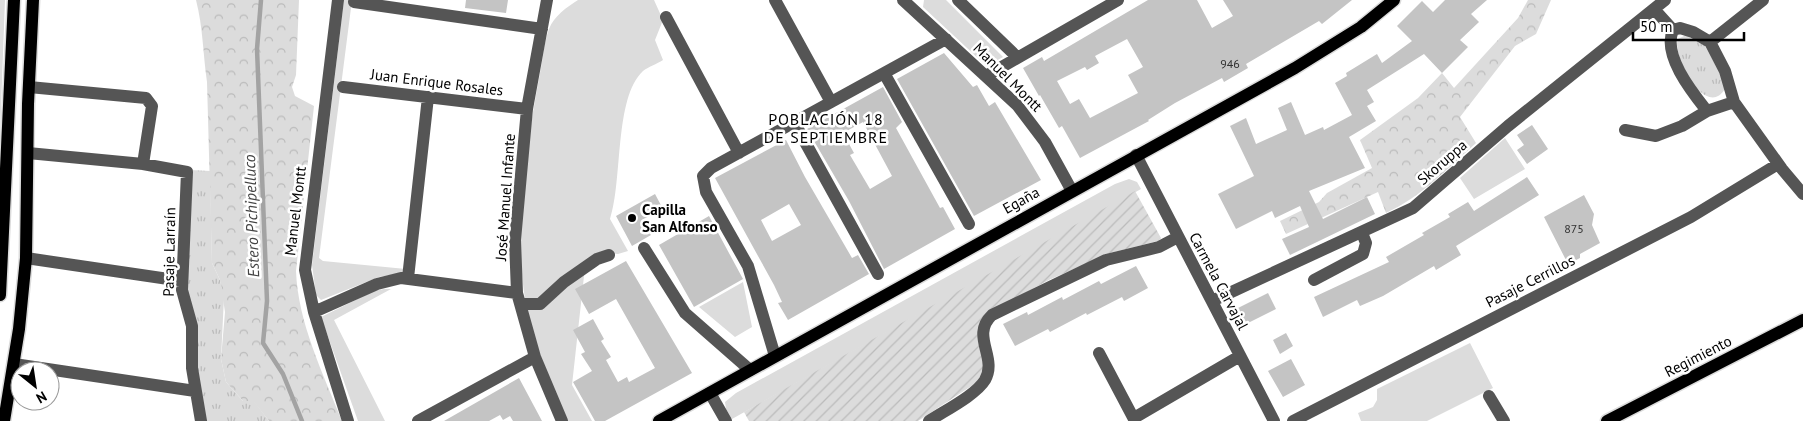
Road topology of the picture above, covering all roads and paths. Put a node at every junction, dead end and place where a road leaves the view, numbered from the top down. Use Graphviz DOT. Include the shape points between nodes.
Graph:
graph roads {
  1 [pos="14,0"];
  2 [pos="33,0"];
  3 [pos="338,0"];
  4 [pos="547,0"];
  5 [pos="775,0"];
  6 [pos="958,0"];
  7 [pos="1118,0"];
  8 [pos="1665,0"];
  9 [pos="1763,0"];
  10 [pos="908,1"];
  11 [pos="354,2"];
  12 [pos="1389,2"];
  13 [pos="1654,9"];
  14 [pos="666,17"];
  15 [pos="542,28"];
  16 [pos="1673,30"];
  17 [pos="946,39"];
  18 [pos="1710,42"];
  19 [pos="1017,57"];
  20 [pos="884,73"];
  21 [pos="986,76"];
  22 [pos="343,87"];
  23 [pos="29,88"];
  24 [pos="428,97"];
  25 [pos="831,102"];
  26 [pos="1734,102"];
  27 [pos="528,109"];
  28 [pos="1707,111"];
  29 [pos="794,122"];
  30 [pos="1626,130"];
  31 [pos="28,153"];
  32 [pos="738,153"];
  33 [pos="1136,155"];
  34 [pos="143,164"];
  35 [pos="1778,164"];
  36 [pos="1072,191"];
  37 [pos="1803,193"];
  38 [pos="968,224"];
  39 [pos="1362,233"];
  40 [pos="1178,237"];
  41 [pos="644,248"];
  42 [pos="609,255"];
  43 [pos="26,258"];
  44 [pos="878,274"];
  45 [pos="408,278"];
  46 [pos="1314,280"];
  47 [pos="182,281"];
  48 [pos="0,295"];
  49 [pos="519,298"];
  50 [pos="1212,301"];
  51 [pos="314,312"];
  52 [pos="1803,320"];
  53 [pos="1099,353"];
  54 [pos="775,356"];
  55 [pos="1240,356"];
  56 [pos="535,357"];
  57 [pos="14,361"];
  58 [pos="750,370"];
  59 [pos="60,371"];
  60 [pos="10,387"];
  61 [pos="195,391"];
  62 [pos="710,392"];
  63 [pos="1489,396"];
  64 [pos="1135,420"];
  65 [pos="4,421"];
  66 [pos="201,421"];
  67 [pos="348,421"];
  68 [pos="418,421"];
  69 [pos="562,421"];
  70 [pos="659,421"];
  71 [pos="726,421"];
  72 [pos="929,421"];
  73 [pos="1274,421"];
  74 [pos="1293,421"];
  75 [pos="1504,421"];
  76 [pos="1607,421"];
  1 -- 48 [label="main road"];
  2 -- 23 [label="main road"];
  3 -- 51 [label="street, Manuel Montt" via="305,257"];
  4 -- 15 [label="street, José Manuel Infante"];
  5 -- 25 [label="street"];
  6 -- 19 [label="street, Manuel Montt"];
  7 -- 19 [label="street"];
  8 -- 13 [label="street, Skoruppa"];
  9 -- 18 [label="street"];
  10 -- 17 [label="street, Manuel Montt"];
  11 -- 15 [label="street"];
  12 -- 33 [label="main road, Egaña" via="1315,56"];
  13 -- 16 [label="street"];
  13 -- 39 [label="street, Skoruppa" via="1508,126 1414,208"];
  14 -- 32 [label="street"];
  15 -- 27 [label="street, José Manuel Infante"];
  16 -- 18 [label="street" via="1680,28 1693,32"];
  16 -- 28 [label="street" via="1670,48 1687,83"];
  17 -- 20 [label="street"];
  17 -- 21 [label="street, Manuel Montt"];
  18 -- 26 [label="street" via="1725,71"];
  19 -- 21 [label="street"];
  20 -- 25 [label="street"];
  20 -- 38 [label="street"];
  21 -- 36 [label="street, Manuel Montt" via="1030,121"];
  22 -- 24 [label="street, Juan Enrique Rosales"];
  23 -- 31 [label="main road"];
  23 -- 34 [label="street" via="146,98 152,106"];
  24 -- 27 [label="street, Juan Enrique Rosales"];
  24 -- 45 [label="street"];
  25 -- 29 [label="street"];
  26 -- 28 [label="street"];
  26 -- 35 [label="street"];
  27 -- 49 [label="street, José Manuel Infante" via="515,240"];
  28 -- 30 [label="street" via="1656,136"];
  29 -- 32 [label="street"];
  29 -- 44 [label="street"];
  31 -- 34 [label="street"];
  31 -- 43 [label="main road"];
  32 -- 54 [label="street" via="711,168 703,176 703,183 748,266"];
  33 -- 36 [label="main road, Egaña"];
  33 -- 40 [label="street, Carmela Carvajal"];
  34 -- 47 [label="street, Pasaje Larraín" via="187,172"];
  35 -- 37 [label="street"];
  35 -- 74 [label="street, Pasaje Cerrillos" via="1691,217"];
  36 -- 54 [label="main road, Egaña"];
  39 -- 46 [label="street" via="1366,243 1363,254"];
  39 -- 50 [label="street, Skoruppa"];
  40 -- 50 [label="street, Carmela Carvajal"];
  40 -- 72 [label="street" via="1159,247 1106,260 992,315 982,330 990,365 984,381"];
  41 -- 58 [label="street" via="685,314"];
  42 -- 49 [label="street" via="597,259 564,282 540,304"];
  43 -- 47 [label="street"];
  43 -- 57 [label="main road"];
  45 -- 49 [label="street"];
  45 -- 51 [label="street" via="377,284"];
  47 -- 61 [label="street, Pasaje Larraín" via="194,341 192,368"];
  49 -- 56 [label="street, José Manuel Infante"];
  50 -- 55 [label="street, Carmela Carvajal"];
  51 -- 67 [label="street, Manuel Montt"];
  52 -- 76 [label="main road, Regimiento"];
  53 -- 64 [label="street"];
  54 -- 58 [label="main road, Egaña"];
  55 -- 64 [label="street"];
  55 -- 73 [label="street, Carmela Carvajal"];
  56 -- 68 [label="street"];
  56 -- 69 [label="street, José Manuel Infante"];
  58 -- 62 [label="main road, Egaña"];
  59 -- 61 [label="street"];
  60 -- 65 [label="main road"];
  61 -- 66 [label="street, Pasaje Larraín"];
  62 -- 70 [label="main road, Egaña"];
  62 -- 71 [label="street"];
  63 -- 75 [label="street"];
}
